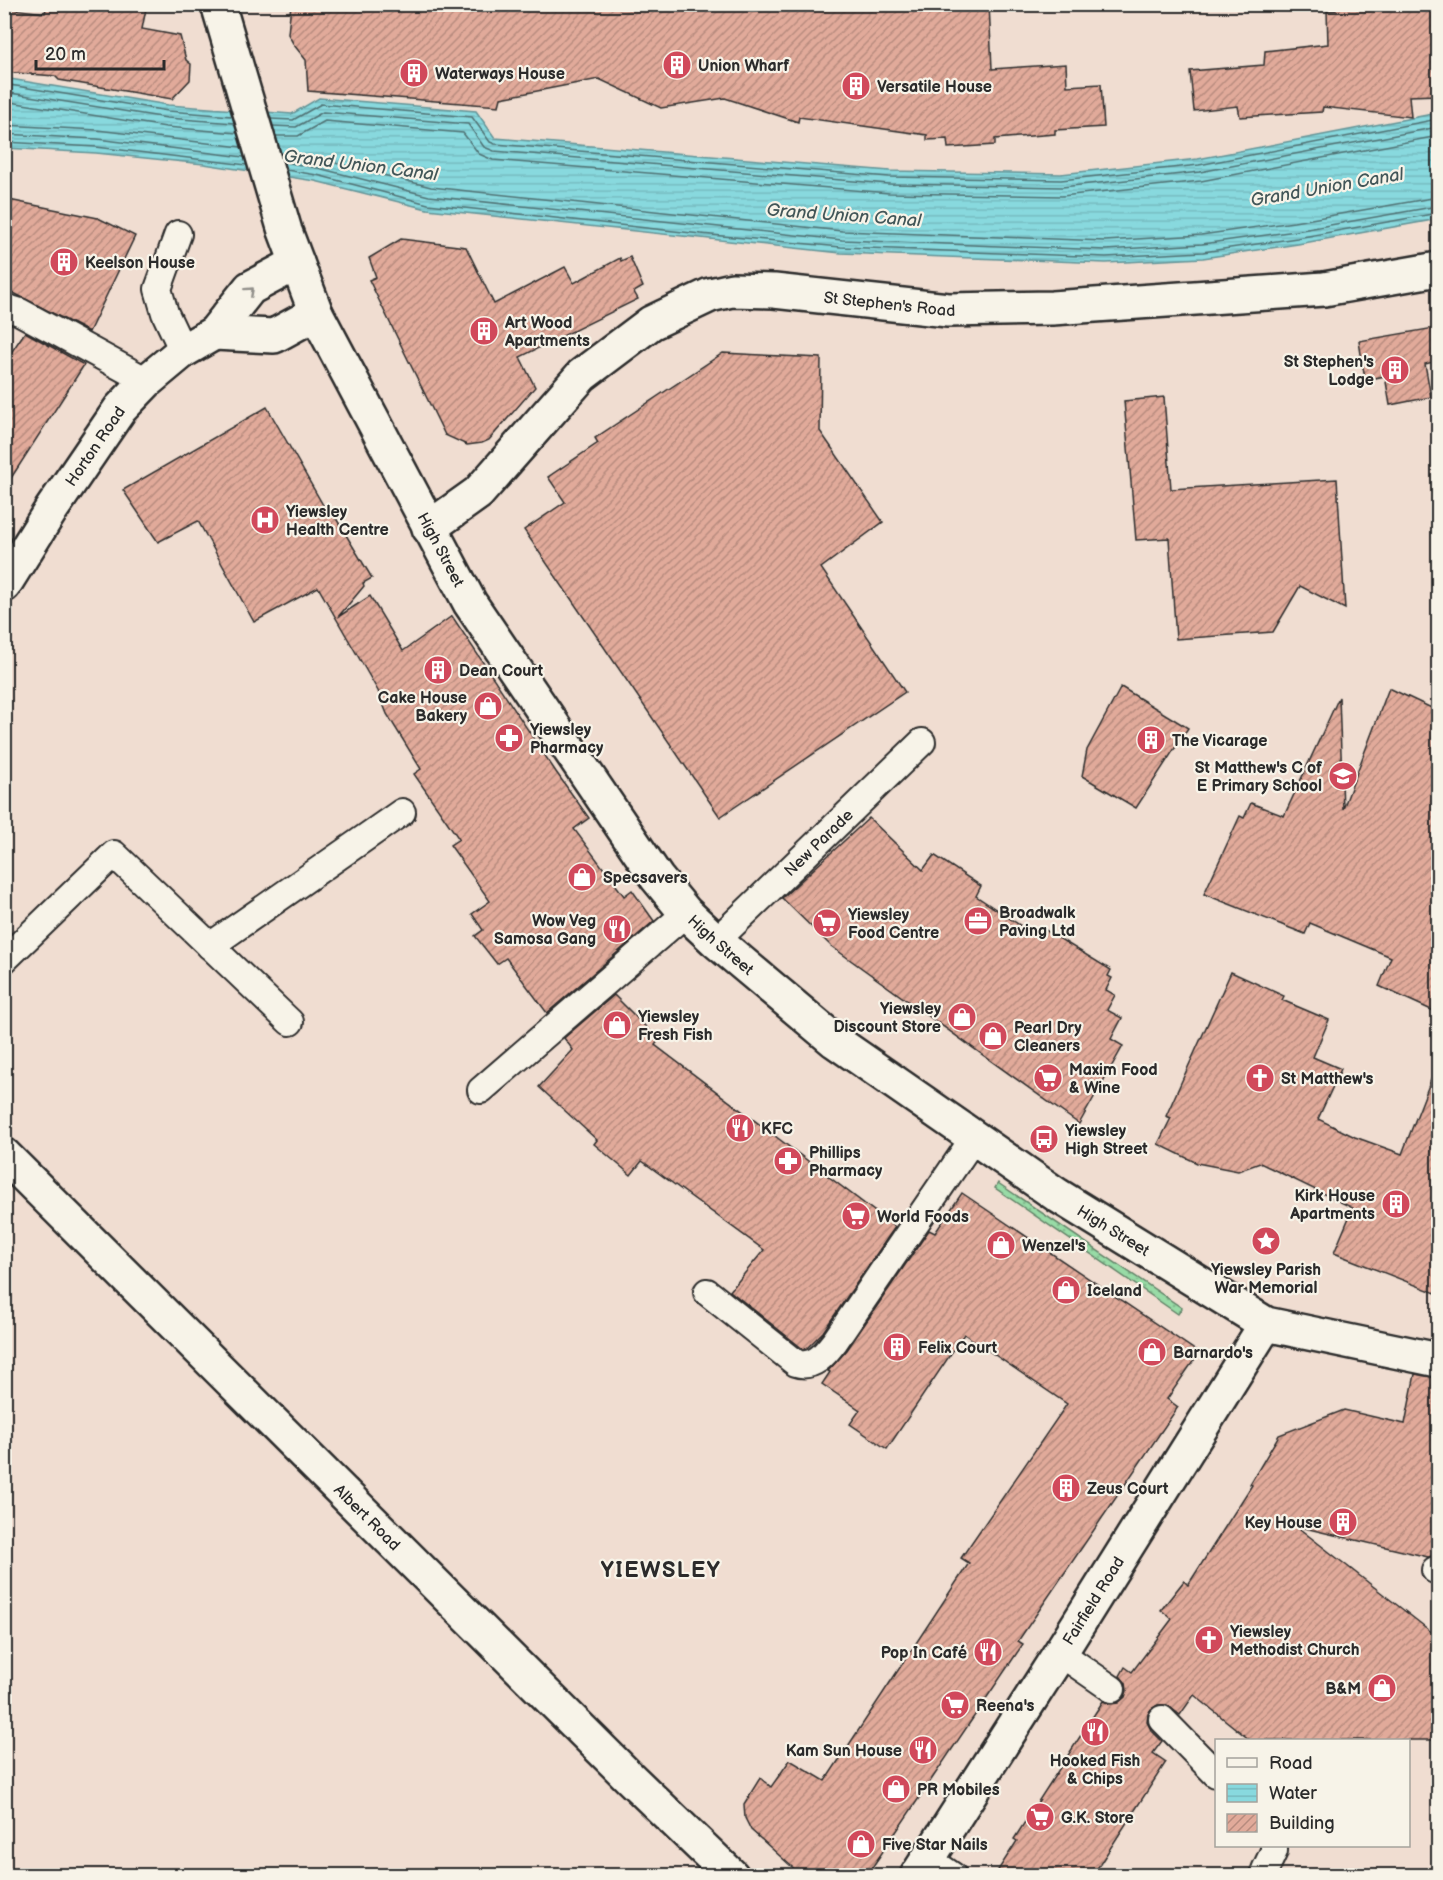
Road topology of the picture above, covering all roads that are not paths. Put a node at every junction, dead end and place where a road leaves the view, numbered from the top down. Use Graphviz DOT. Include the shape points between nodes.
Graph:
graph roads {
  1 [pos="218,4"];
  2 [pos="178,234"];
  3 [pos="297,263"];
  4 [pos="1438,269"];
  5 [pos="4,307"];
  6 [pos="316,313"];
  7 [pos="214,333"];
  8 [pos="183,351"];
  9 [pos="147,381"];
  10 [pos="429,528"];
  11 [pos="4,585"];
  12 [pos="922,742"];
  13 [pos="402,812"];
  14 [pos="686,913"];
  15 [pos="716,941"];
  16 [pos="210,946"];
  17 [pos="4,960"];
  18 [pos="290,1023"];
  19 [pos="481,1090"];
  20 [pos="973,1139"];
  21 [pos="4,1155"];
  22 [pos="707,1292"];
  23 [pos="1266,1324"];
  24 [pos="1438,1360"];
  25 [pos="1059,1653"];
  26 [pos="1112,1689"];
  27 [pos="1162,1719"];
  28 [pos="1215,1773"];
  29 [pos="1274,1847"];
  30 [pos="932,1870"];
  31 [pos="1265,1870"];
  32 [pos="732,1875"];
  1 -- 3 [label="street, High Street"];
  2 -- 8 [label="lane" via="158,289"];
  3 -- 6 [label="street, High Street"];
  7 -- 3 [label="street, Horton Road, one-way" via="250,288"];
  4 -- 10 [label="street, St Stephen's Road" via="1324,289 1052,308 948,310 774,291 732,290 710,295 651,324 582,375 478,493"];
  5 -- 9 [label="lane"];
  6 -- 7 [label="street" via="274,336"];
  6 -- 10 [label="street, High Street"];
  7 -- 8 [label="street, Horton Road"];
  8 -- 9 [label="street, Horton Road"];
  9 -- 11 [label="street, Horton Road" via="120,409"];
  10 -- 14 [label="street, High Street" via="470,603 657,878"];
  12 -- 15 [label="lane, New Parade"];
  13 -- 16 [label="lane"];
  14 -- 15 [label="street, High Street"];
  14 -- 19 [label="lane"];
  15 -- 20 [label="street, High Street" via="835,1041"];
  16 -- 17 [label="lane" via="114,854"];
  16 -- 18 [label="lane"];
  20 -- 22 [label="lane" via="835,1341 816,1362 796,1363"];
  20 -- 23 [label="street, High Street" via="1057,1196"];
  21 -- 32 [label="street, Albert Road"];
  23 -- 24 [label="street, High Street"];
  23 -- 25 [label="street, Fairfield Road"];
  25 -- 26 [label="lane"];
  25 -- 30 [label="street, Fairfield Road"];
  27 -- 28 [label="lane"];
  29 -- 31 [label="lane"];
}
